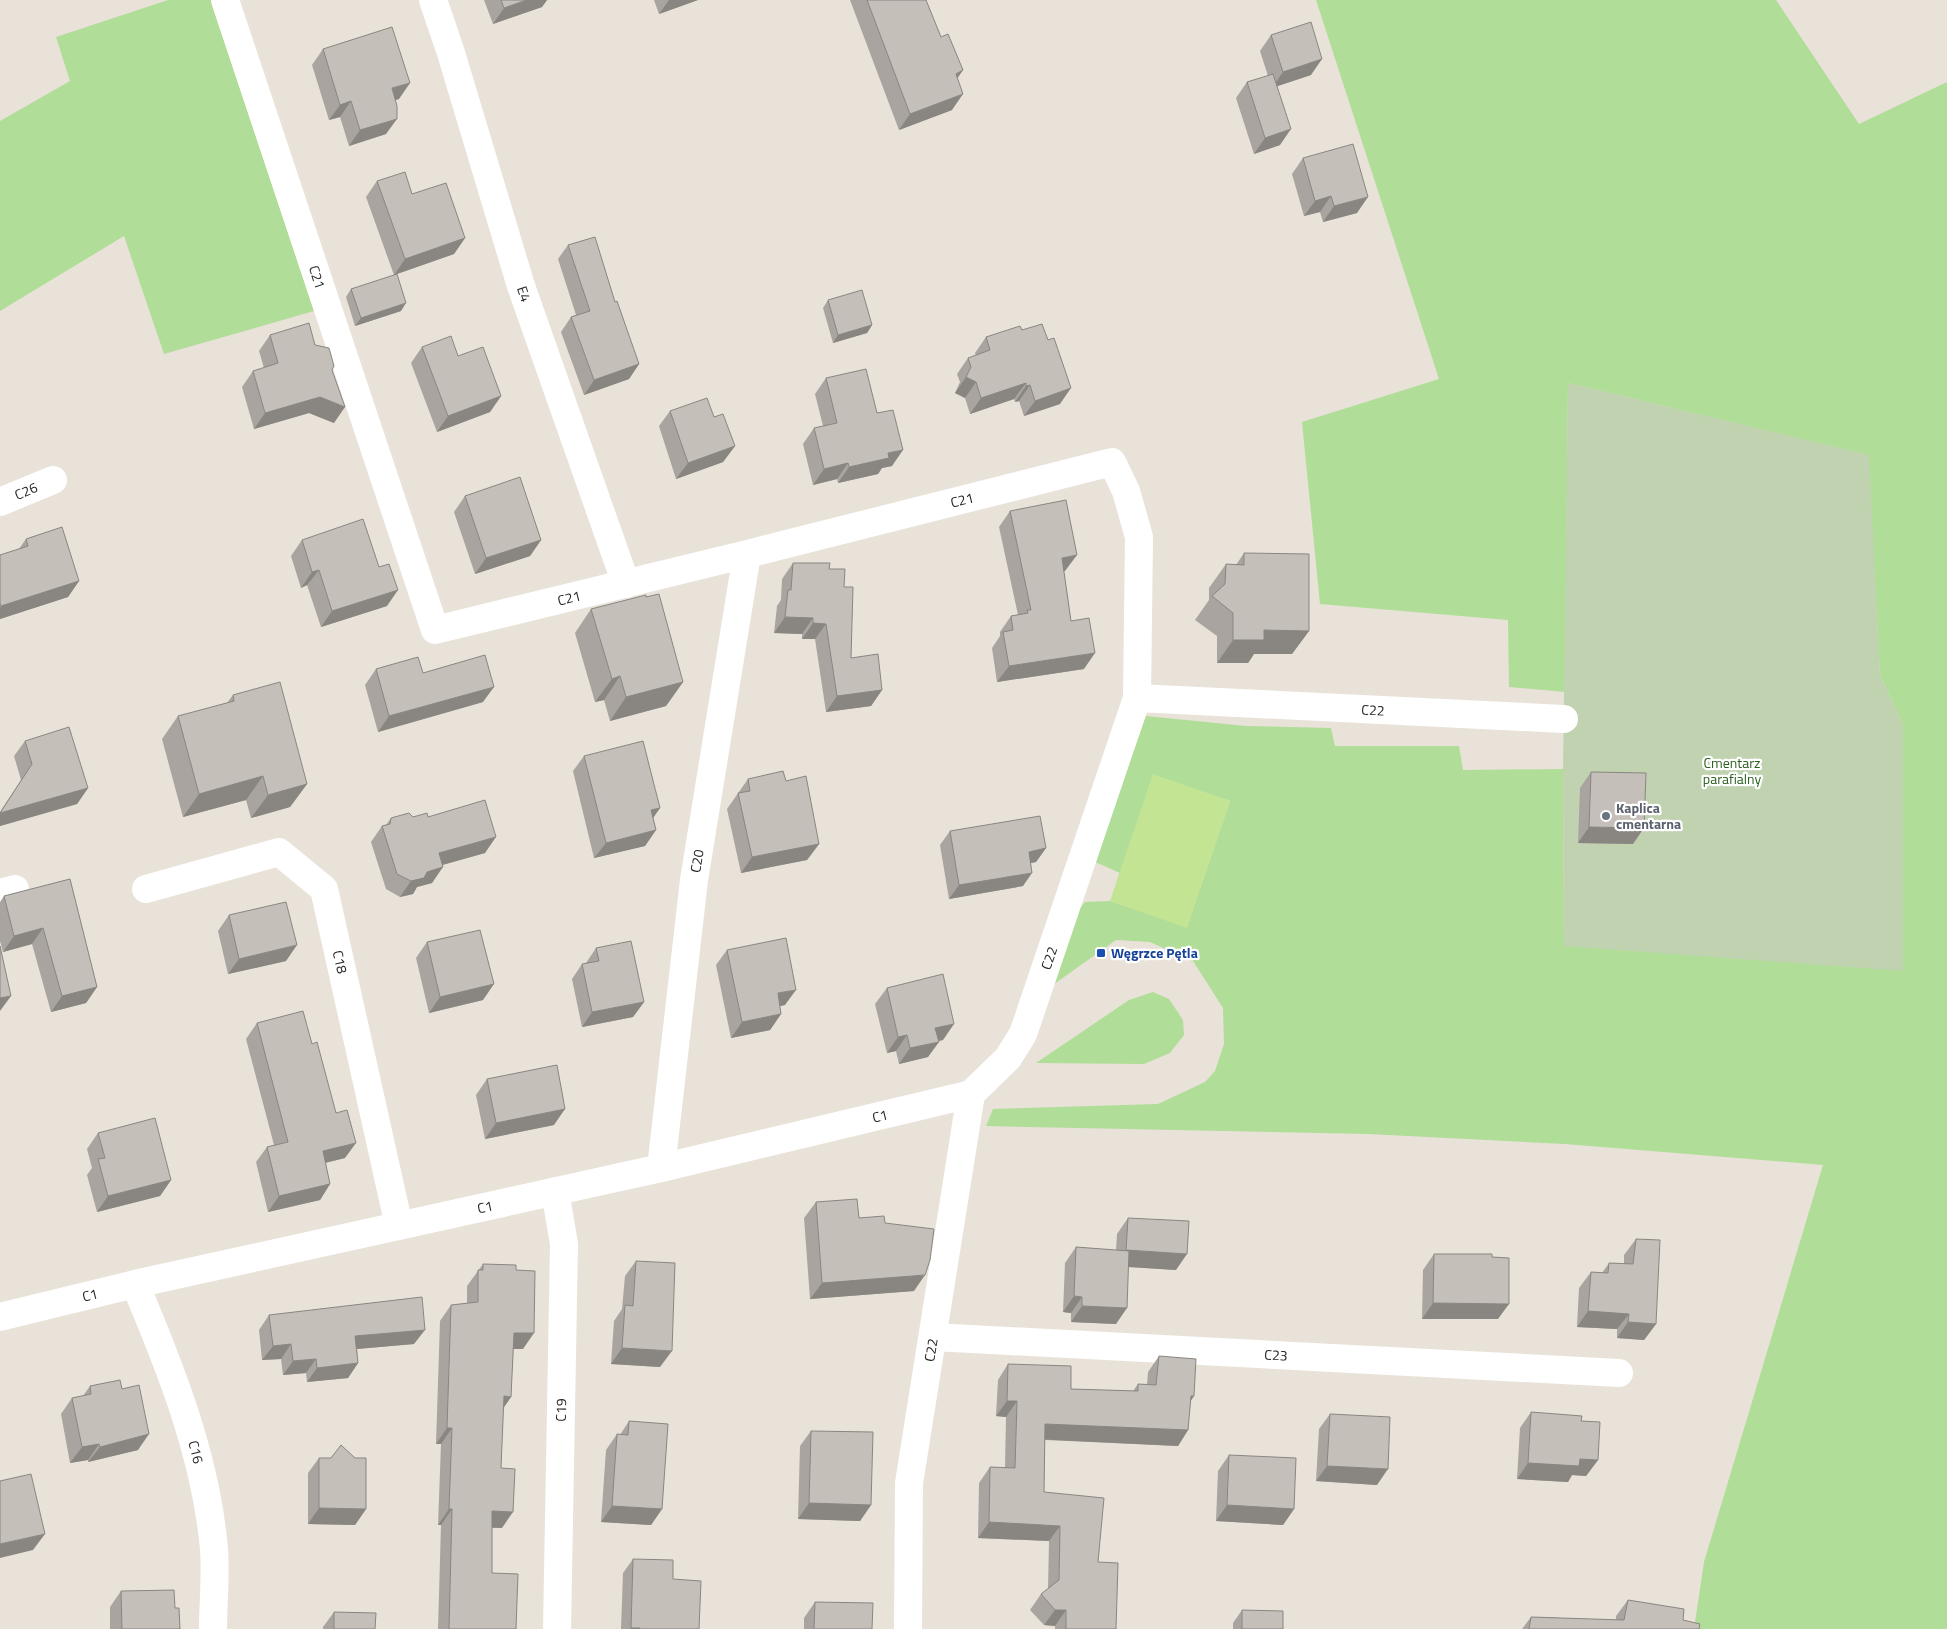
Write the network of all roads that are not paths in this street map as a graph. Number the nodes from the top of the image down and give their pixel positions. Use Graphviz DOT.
graph roads {
  1 [pos="225,0"];
  2 [pos="433,0"];
  3 [pos="53,480"];
  4 [pos="0,502"];
  5 [pos="747,554"];
  6 [pos="626,584"];
  7 [pos="1137,698"];
  8 [pos="1564,719"];
  9 [pos="146,889"];
  10 [pos="971,1094"];
  11 [pos="661,1168"];
  12 [pos="555,1191"];
  13 [pos="399,1226"];
  14 [pos="135,1284"];
  15 [pos="0,1318"];
  16 [pos="933,1337"];
  17 [pos="1619,1373"];
  18 [pos="213,1629"];
  19 [pos="556,1629"];
  20 [pos="908,1629"];
  1 -- 6 [label="street, C21"];
  2 -- 6 [label="street, E4"];
  3 -- 4 [label="street, C26"];
  5 -- 6 [label="street, C21"];
  5 -- 7 [label="street, C21"];
  5 -- 11 [label="street, C20"];
  7 -- 8 [label="street, C22"];
  7 -- 10 [label="street, C22"];
  9 -- 13 [label="street, C18"];
  10 -- 11 [label="street, C1"];
  10 -- 16 [label="street, C22"];
  11 -- 12 [label="street, C1"];
  12 -- 13 [label="street, C1"];
  12 -- 19 [label="street, C19"];
  13 -- 14 [label="street, C1"];
  14 -- 15 [label="street, C1"];
  14 -- 18 [label="street, C16"];
  16 -- 17 [label="street, C23"];
  16 -- 20 [label="street, C22"];
}
